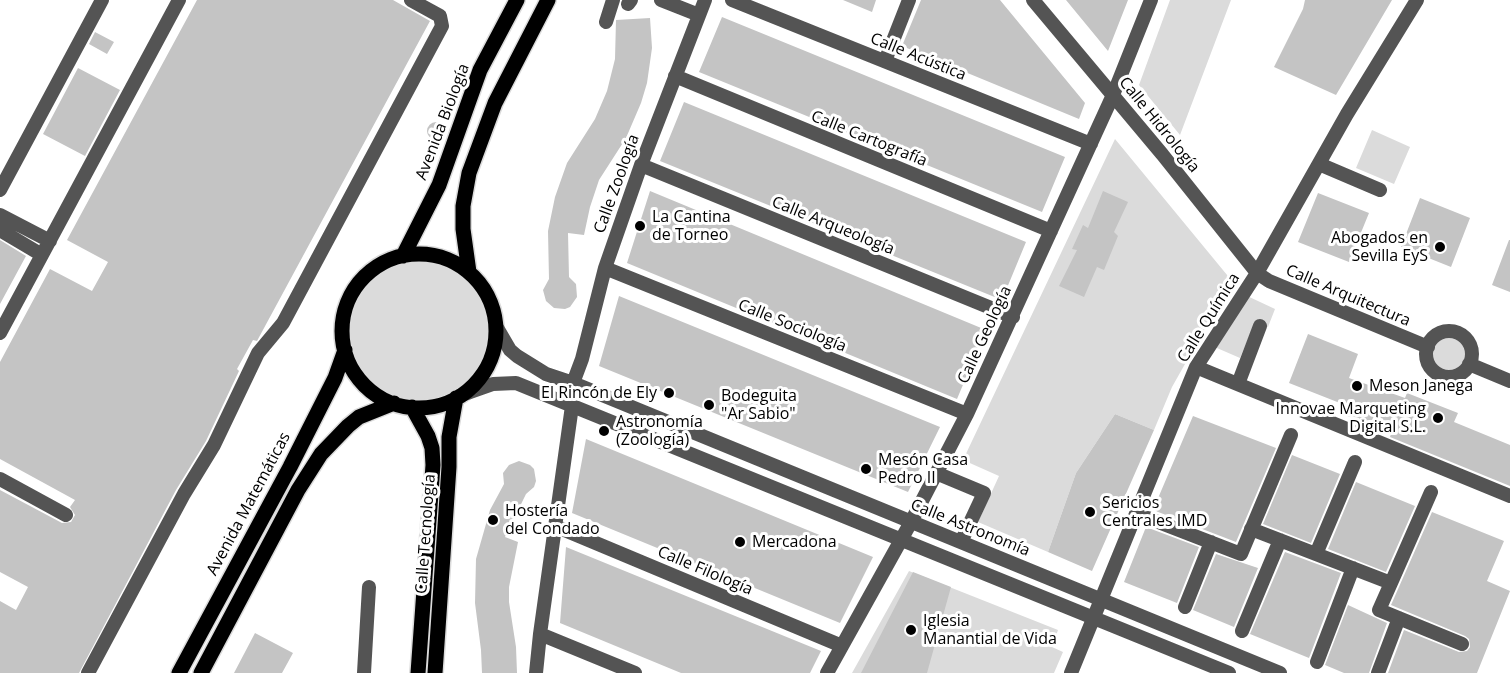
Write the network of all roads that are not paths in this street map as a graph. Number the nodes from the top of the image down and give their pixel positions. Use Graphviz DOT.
graph roads {
  1 [pos="102,0"];
  2 [pos="411,0"];
  3 [pos="517,0"];
  4 [pos="548,0"];
  5 [pos="613,0"];
  6 [pos="661,0"];
  7 [pos="705,0"];
  8 [pos="732,0"];
  9 [pos="909,0"];
  10 [pos="1033,0"];
  11 [pos="1151,0"];
  12 [pos="1417,0"];
  13 [pos="175,2"];
  14 [pos="699,15"];
  15 [pos="606,22"];
  16 [pos="885,61"];
  17 [pos="675,76"];
  18 [pos="1113,95"];
  19 [pos="1091,144"];
  20 [pos="1319,164"];
  21 [pos="641,165"];
  22 [pos="0,190"];
  23 [pos="1380,190"];
  24 [pos="0,215"];
  25 [pos="0,230"];
  26 [pos="1051,231"];
  27 [pos="50,241"];
  28 [pos="42,255"];
  29 [pos="403,256"];
  30 [pos="605,268"];
  31 [pos="469,272"];
  32 [pos="1257,273"];
  33 [pos="1012,317"];
  34 [pos="496,326"];
  35 [pos="1260,326"];
  36 [pos="0,333"];
  37 [pos="1428,347"];
  38 [pos="345,350"];
  39 [pos="1469,364"];
  40 [pos="1196,367"];
  41 [pos="1510,381"];
  42 [pos="573,383"];
  43 [pos="1238,384"];
  44 [pos="458,397"];
  45 [pos="394,403"];
  46 [pos="572,406"];
  47 [pos="412,407"];
  48 [pos="967,414"];
  49 [pos="1291,435"];
  50 [pos="1355,462"];
  51 [pos="934,477"];
  52 [pos="0,479"];
  53 [pos="1431,492"];
  54 [pos="1510,496"];
  55 [pos="66,515"];
  56 [pos="1148,518"];
  57 [pos="911,522"];
  58 [pos="555,526"];
  59 [pos="1251,529"];
  60 [pos="900,539"];
  61 [pos="1280,540"];
  62 [pos="961,542"];
  63 [pos="1211,542"];
  64 [pos="1316,554"];
  65 [pos="1353,568"];
  66 [pos="1391,583"];
  67 [pos="369,586"];
  68 [pos="1100,599"];
  69 [pos="1185,607"];
  70 [pos="1094,617"];
  71 [pos="1399,618"];
  72 [pos="1242,631"];
  73 [pos="540,633"];
  74 [pos="1462,644"];
  75 [pos="842,646"];
  76 [pos="1317,662"];
  77 [pos="88,673"];
  78 [pos="179,673"];
  79 [pos="201,673"];
  80 [pos="364,673"];
  81 [pos="418,673"];
  82 [pos="435,673"];
  83 [pos="536,673"];
  84 [pos="635,673"];
  85 [pos="826,673"];
  86 [pos="1071,673"];
  87 [pos="1229,673"];
  88 [pos="1280,673"];
  89 [pos="1378,673"];
  1 -- 22 [label="street"];
  2 -- 77 [label="street"];
  3 -- 29 [label="main road, Avenida Biología"];
  4 -- 31 [label="main road"];
  5 -- 15 [label="street"];
  6 -- 14 [label="street"];
  7 -- 14 [label="street, Calle Zoología"];
  8 -- 16 [label="street, Calle Acústica"];
  9 -- 16 [label="street"];
  10 -- 18 [label="street, Calle Hidrología"];
  11 -- 18 [label="street, Calle Geología"];
  12 -- 20 [label="street, Calle Química"];
  13 -- 27 [label="street"];
  14 -- 17 [label="street, Calle Zoología"];
  16 -- 19 [label="street, Calle Acústica"];
  17 -- 21 [label="street, Calle Zoología"];
  17 -- 26 [label="street, Calle Cartografía"];
  18 -- 19 [label="street, Calle Geología"];
  18 -- 32 [label="street, Calle Hidrología"];
  19 -- 26 [label="street, Calle Geología"];
  20 -- 23 [label="street"];
  20 -- 32 [label="street, Calle Química"];
  21 -- 30 [label="street, Calle Zoología"];
  21 -- 33 [label="street, Calle Arqueología"];
  24 -- 27 [label="street"];
  25 -- 28 [label="street"];
  26 -- 33 [label="street, Calle Geología"];
  27 -- 28 [label="street"];
  28 -- 36 [label="street"];
  29 -- 31 [label="main road"];
  29 -- 38 [label="main road"];
  30 -- 42 [label="street, Calle Zoología"];
  30 -- 48 [label="street, Calle Sociología"];
  31 -- 34 [label="main road"];
  32 -- 37 [label="street, Calle Arquitectura"];
  32 -- 40 [label="street, Calle Química"];
  33 -- 48 [label="street, Calle Geología"];
  34 -- 42 [label="street, Calle Astronomía"];
  34 -- 44 [label="main road"];
  35 -- 43 [label="street"];
  37 -- 39 [label="street"];
  37 -- 39 [label="street"];
  38 -- 45 [label="main road"];
  38 -- 78 [label="main road, Avenida Matemáticas"];
  39 -- 41 [label="street"];
  40 -- 43 [label="street"];
  40 -- 68 [label="street, Calle Química"];
  42 -- 57 [label="street, Calle Astronomía"];
  43 -- 54 [label="street"];
  44 -- 46 [label="street"];
  44 -- 47 [label="main road"];
  44 -- 82 [label="main road, Calle Tecnología"];
  45 -- 47 [label="main road"];
  45 -- 79 [label="main road"];
  46 -- 58 [label="street"];
  46 -- 60 [label="street"];
  47 -- 81 [label="main road, Calle Tecnología"];
  48 -- 51 [label="street, Calle Geología"];
  49 -- 59 [label="street"];
  50 -- 64 [label="street"];
  51 -- 57 [label="street, Calle Geología"];
  51 -- 62 [label="street"];
  52 -- 55 [label="street"];
  53 -- 66 [label="street"];
  56 -- 63 [label="street"];
  57 -- 60 [label="street, Calle Geología"];
  57 -- 62 [label="street, Calle Astronomía"];
  58 -- 73 [label="street"];
  58 -- 75 [label="street, Calle Filología"];
  59 -- 61 [label="street"];
  59 -- 63 [label="street"];
  60 -- 70 [label="street"];
  60 -- 75 [label="street, Calle Geología"];
  61 -- 64 [label="street"];
  61 -- 72 [label="street"];
  62 -- 68 [label="street, Calle Astronomía"];
  63 -- 69 [label="street"];
  64 -- 65 [label="street"];
  65 -- 66 [label="street"];
  65 -- 76 [label="street"];
  66 -- 71 [label="street"];
  67 -- 80 [label="street"];
  68 -- 70 [label="street, Calle Química"];
  68 -- 88 [label="street, Calle Astronomía"];
  70 -- 86 [label="street, Calle Química"];
  70 -- 87 [label="street"];
  71 -- 74 [label="street"];
  71 -- 89 [label="street"];
  73 -- 83 [label="street"];
  73 -- 84 [label="street"];
  75 -- 85 [label="street, Calle Geología"];
}
